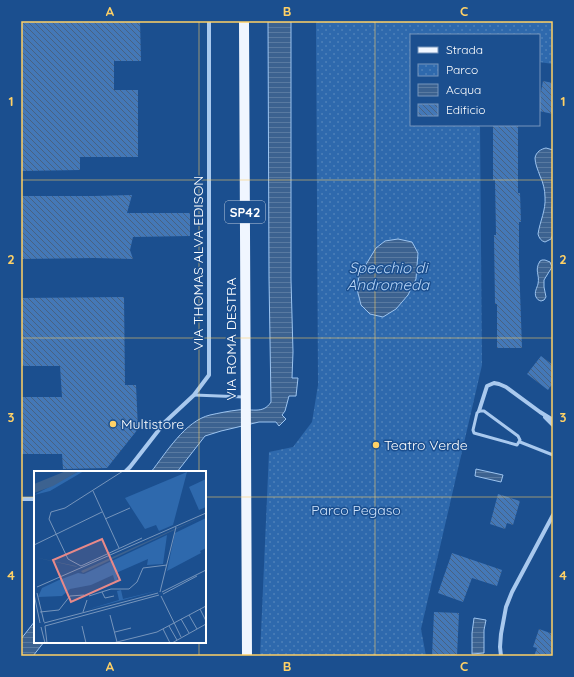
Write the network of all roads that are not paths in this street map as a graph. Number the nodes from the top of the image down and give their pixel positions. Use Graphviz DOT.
graph roads {
  1 [pos="209,21"];
  2 [pos="244,21"];
  3 [pos="194,395"];
  4 [pos="246,400"];
  5 [pos="479,411"];
  6 [pos="540,412"];
  7 [pos="553,420"];
  8 [pos="553,425"];
  9 [pos="520,442"];
  10 [pos="553,455"];
  11 [pos="126,471"];
  12 [pos="21,499"];
  13 [pos="34,499"];
  14 [pos="553,515"];
  15 [pos="247,656"];
  16 [pos="501,656"];
  1 -- 3 [label="street, VIA THOMAS ALVA EDISON"];
  2 -- 4 [label="main road, VIA ROMA DESTRA / SP42"];
  3 -- 4 [label="lane"];
  3 -- 11 [label="street, VIA THOMAS ALVA EDISON"];
  4 -- 15 [label="main road, VIA ROMA DESTRA / SP42"];
  5 -- 6 [label="street"];
  5 -- 9 [label="lane"];
  5 -- 9 [label="lane"];
  6 -- 7 [label="street"];
  6 -- 8 [label="street"];
  9 -- 10 [label="lane"];
  12 -- 13 [label="street"];
  14 -- 16 [label="street"];
}
